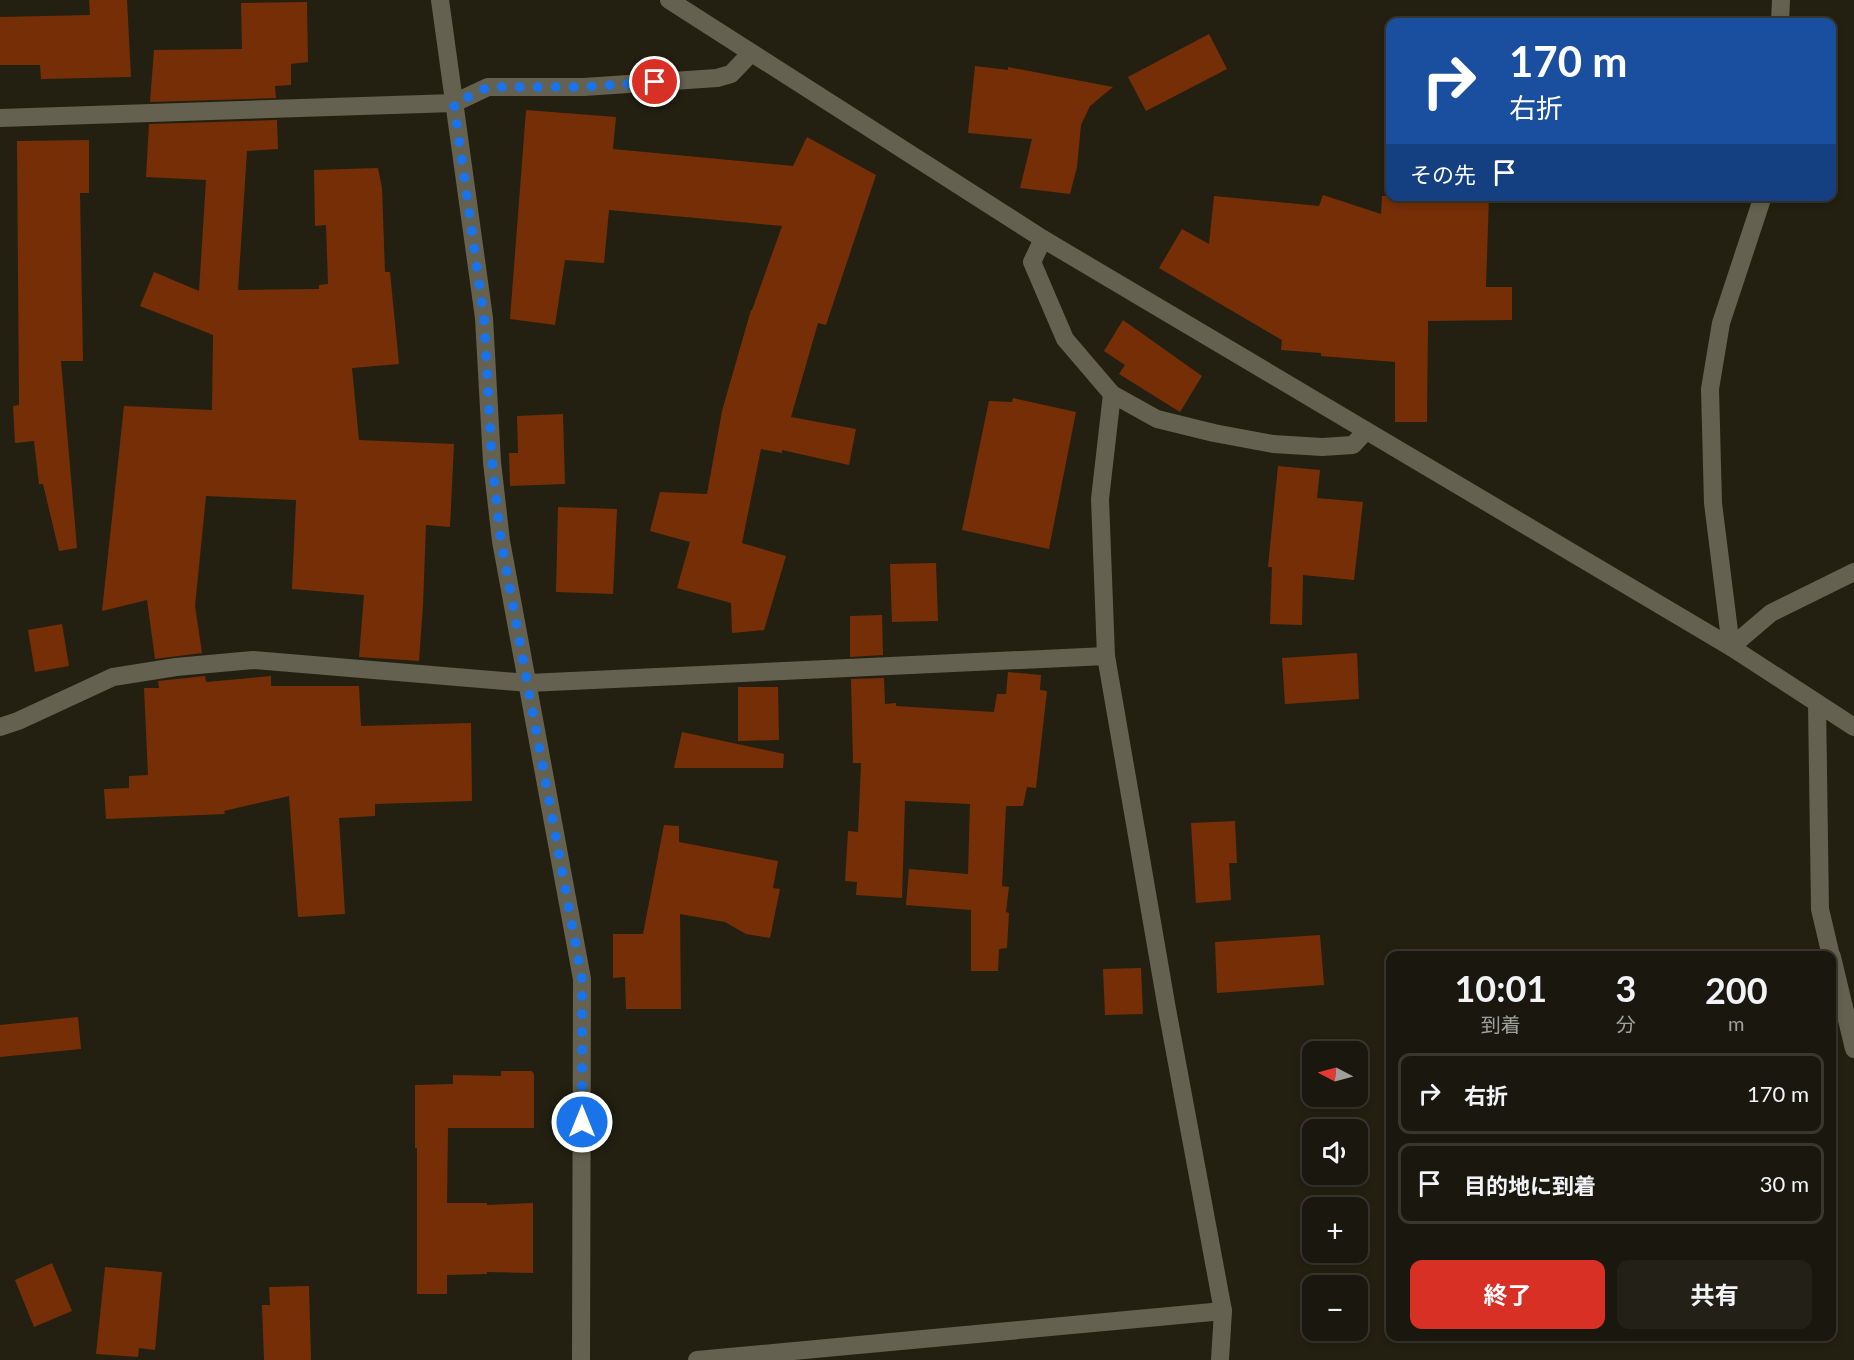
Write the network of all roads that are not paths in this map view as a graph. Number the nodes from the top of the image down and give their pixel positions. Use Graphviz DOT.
graph roads {
  1 [pos="441,0"];
  2 [pos="669,0"];
  3 [pos="1781,0"];
  4 [pos="1780,18"];
  5 [pos="751,53"];
  6 [pos="454,104"];
  7 [pos="0,118"];
  8 [pos="1761,201"];
  9 [pos="1043,239"];
  10 [pos="1112,394"];
  11 [pos="1366,431"];
  12 [pos="1854,572"];
  13 [pos="1731,647"];
  14 [pos="1106,656"];
  15 [pos="528,683"];
  16 [pos="1817,703"];
  17 [pos="0,727"];
  18 [pos="1854,727"];
  19 [pos="1830,951"];
  20 [pos="1836,976"];
  21 [pos="1854,1049"];
  22 [pos="1223,1311"];
  23 [pos="581,1360"];
  24 [pos="697,1360"];
  25 [pos="1220,1360"];
  1 -- 6 [label="street"];
  2 -- 5 [label="street"];
  3 -- 4 [label="street"];
  5 -- 6 [label="street"];
  5 -- 9 [label="street"];
  6 -- 7 [label="street"];
  6 -- 15 [label="street"];
  8 -- 13 [label="street"];
  9 -- 10 [label="street"];
  9 -- 11 [label="street"];
  10 -- 11 [label="street"];
  10 -- 14 [label="street"];
  11 -- 13 [label="street"];
  12 -- 13 [label="street"];
  13 -- 16 [label="street"];
  14 -- 15 [label="street"];
  14 -- 22 [label="street"];
  15 -- 17 [label="street"];
  15 -- 23 [label="street"];
  16 -- 18 [label="street"];
  16 -- 19 [label="street"];
  20 -- 21 [label="street"];
  22 -- 24 [label="street"];
  22 -- 25 [label="street"];
}
